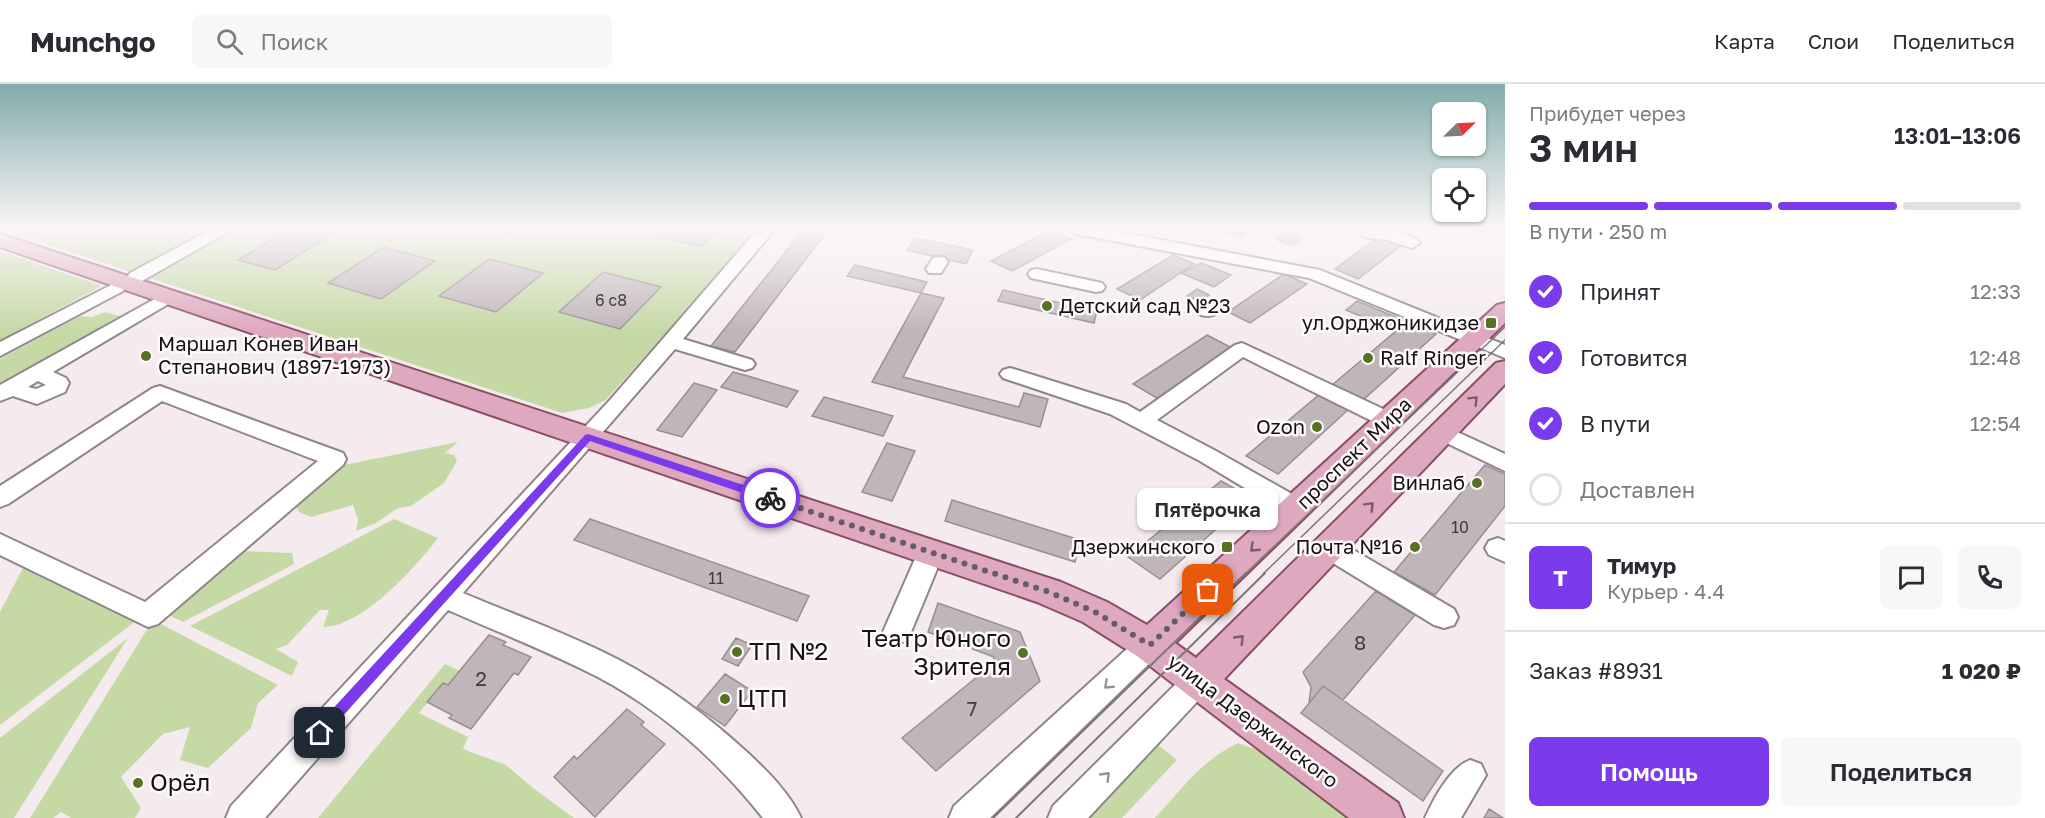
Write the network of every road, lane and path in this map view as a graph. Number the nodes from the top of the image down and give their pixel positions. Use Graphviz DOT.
graph roads {
  1 [pos="70,263"];
  2 [pos="161,263"];
  3 [pos="738,263"];
  4 [pos="1257,263"];
  5 [pos="1037,274"];
  6 [pos="136,277"];
  7 [pos="1096,286"];
  8 [pos="117,287"];
  9 [pos="169,296"];
  10 [pos="1503,314"];
  11 [pos="1474,339"];
  12 [pos="670,342"];
  13 [pos="0,350"];
  14 [pos="1505,352"];
  15 [pos="745,364"];
  16 [pos="1505,369"];
  17 [pos="1010,374"];
  18 [pos="42,375"];
  19 [pos="9,392"];
  20 [pos="1388,420"];
  21 [pos="1142,421"];
  22 [pos="1442,432"];
  23 [pos="588,437"];
  24 [pos="1505,463"];
  25 [pos="0,498"];
  26 [pos="1297,508"];
  27 [pos="0,544"];
  28 [pos="1329,548"];
  29 [pos="931,552"];
  30 [pos="443,596"];
  31 [pos="1444,617"];
  32 [pos="897,632"];
  33 [pos="1150,645"];
  34 [pos="1199,681"];
  35 [pos="1470,775"];
  36 [pos="243,818"];
  37 [pos="784,818"];
  38 [pos="966,818"];
  39 [pos="1065,818"];
  40 [pos="1383,818"];
  41 [pos="1443,818"];
  1 -- 9 [label="main road, улица Дзержинского"];
  2 -- 6 [label="street"];
  3 -- 12 [label="street"];
  4 -- 11 [label="street"];
  5 -- 7 [label="street"];
  8 -- 13 [label="street"];
  9 -- 19 [label="street"];
  9 -- 23 [label="main road, улица Дзержинского"];
  10 -- 11 [label="main road, проспект Мира"];
  11 -- 14 [label="street"];
  11 -- 20 [label="main road, проспект Мира"];
  12 -- 15 [label="street"];
  12 -- 23 [label="street"];
  22 -- 16 [label="main road, one-way"];
  17 -- 21 [label="street"];
  18 -- 19 [label="street"];
  20 -- 21 [label="street"];
  20 -- 26 [label="main road, проспект Мира"];
  21 -- 26 [label="street"];
  22 -- 24 [label="street"];
  28 -- 22 [label="main road, one-way"];
  23 -- 29 [label="main road, улица Дзержинского"];
  23 -- 30 [label="street"];
  25 -- 27 [label="street"];
  26 -- 33 [label="main road, проспект Мира, one-way"];
  28 -- 31 [label="street"];
  34 -- 28 [label="main road, one-way"];
  29 -- 32 [label="street"];
  29 -- 33 [label="main road, улица Дзержинского"];
  30 -- 36 [label="street"];
  30 -- 37 [label="street"];
  33 -- 34 [label="main road, улица Дзержинского"];
  33 -- 38 [label="street, проспект Мира, one-way"];
  39 -- 34 [label="street, one-way"];
  34 -- 40 [label="main road, улица Дзержинского"];
  35 -- 41 [label="street"];
}
